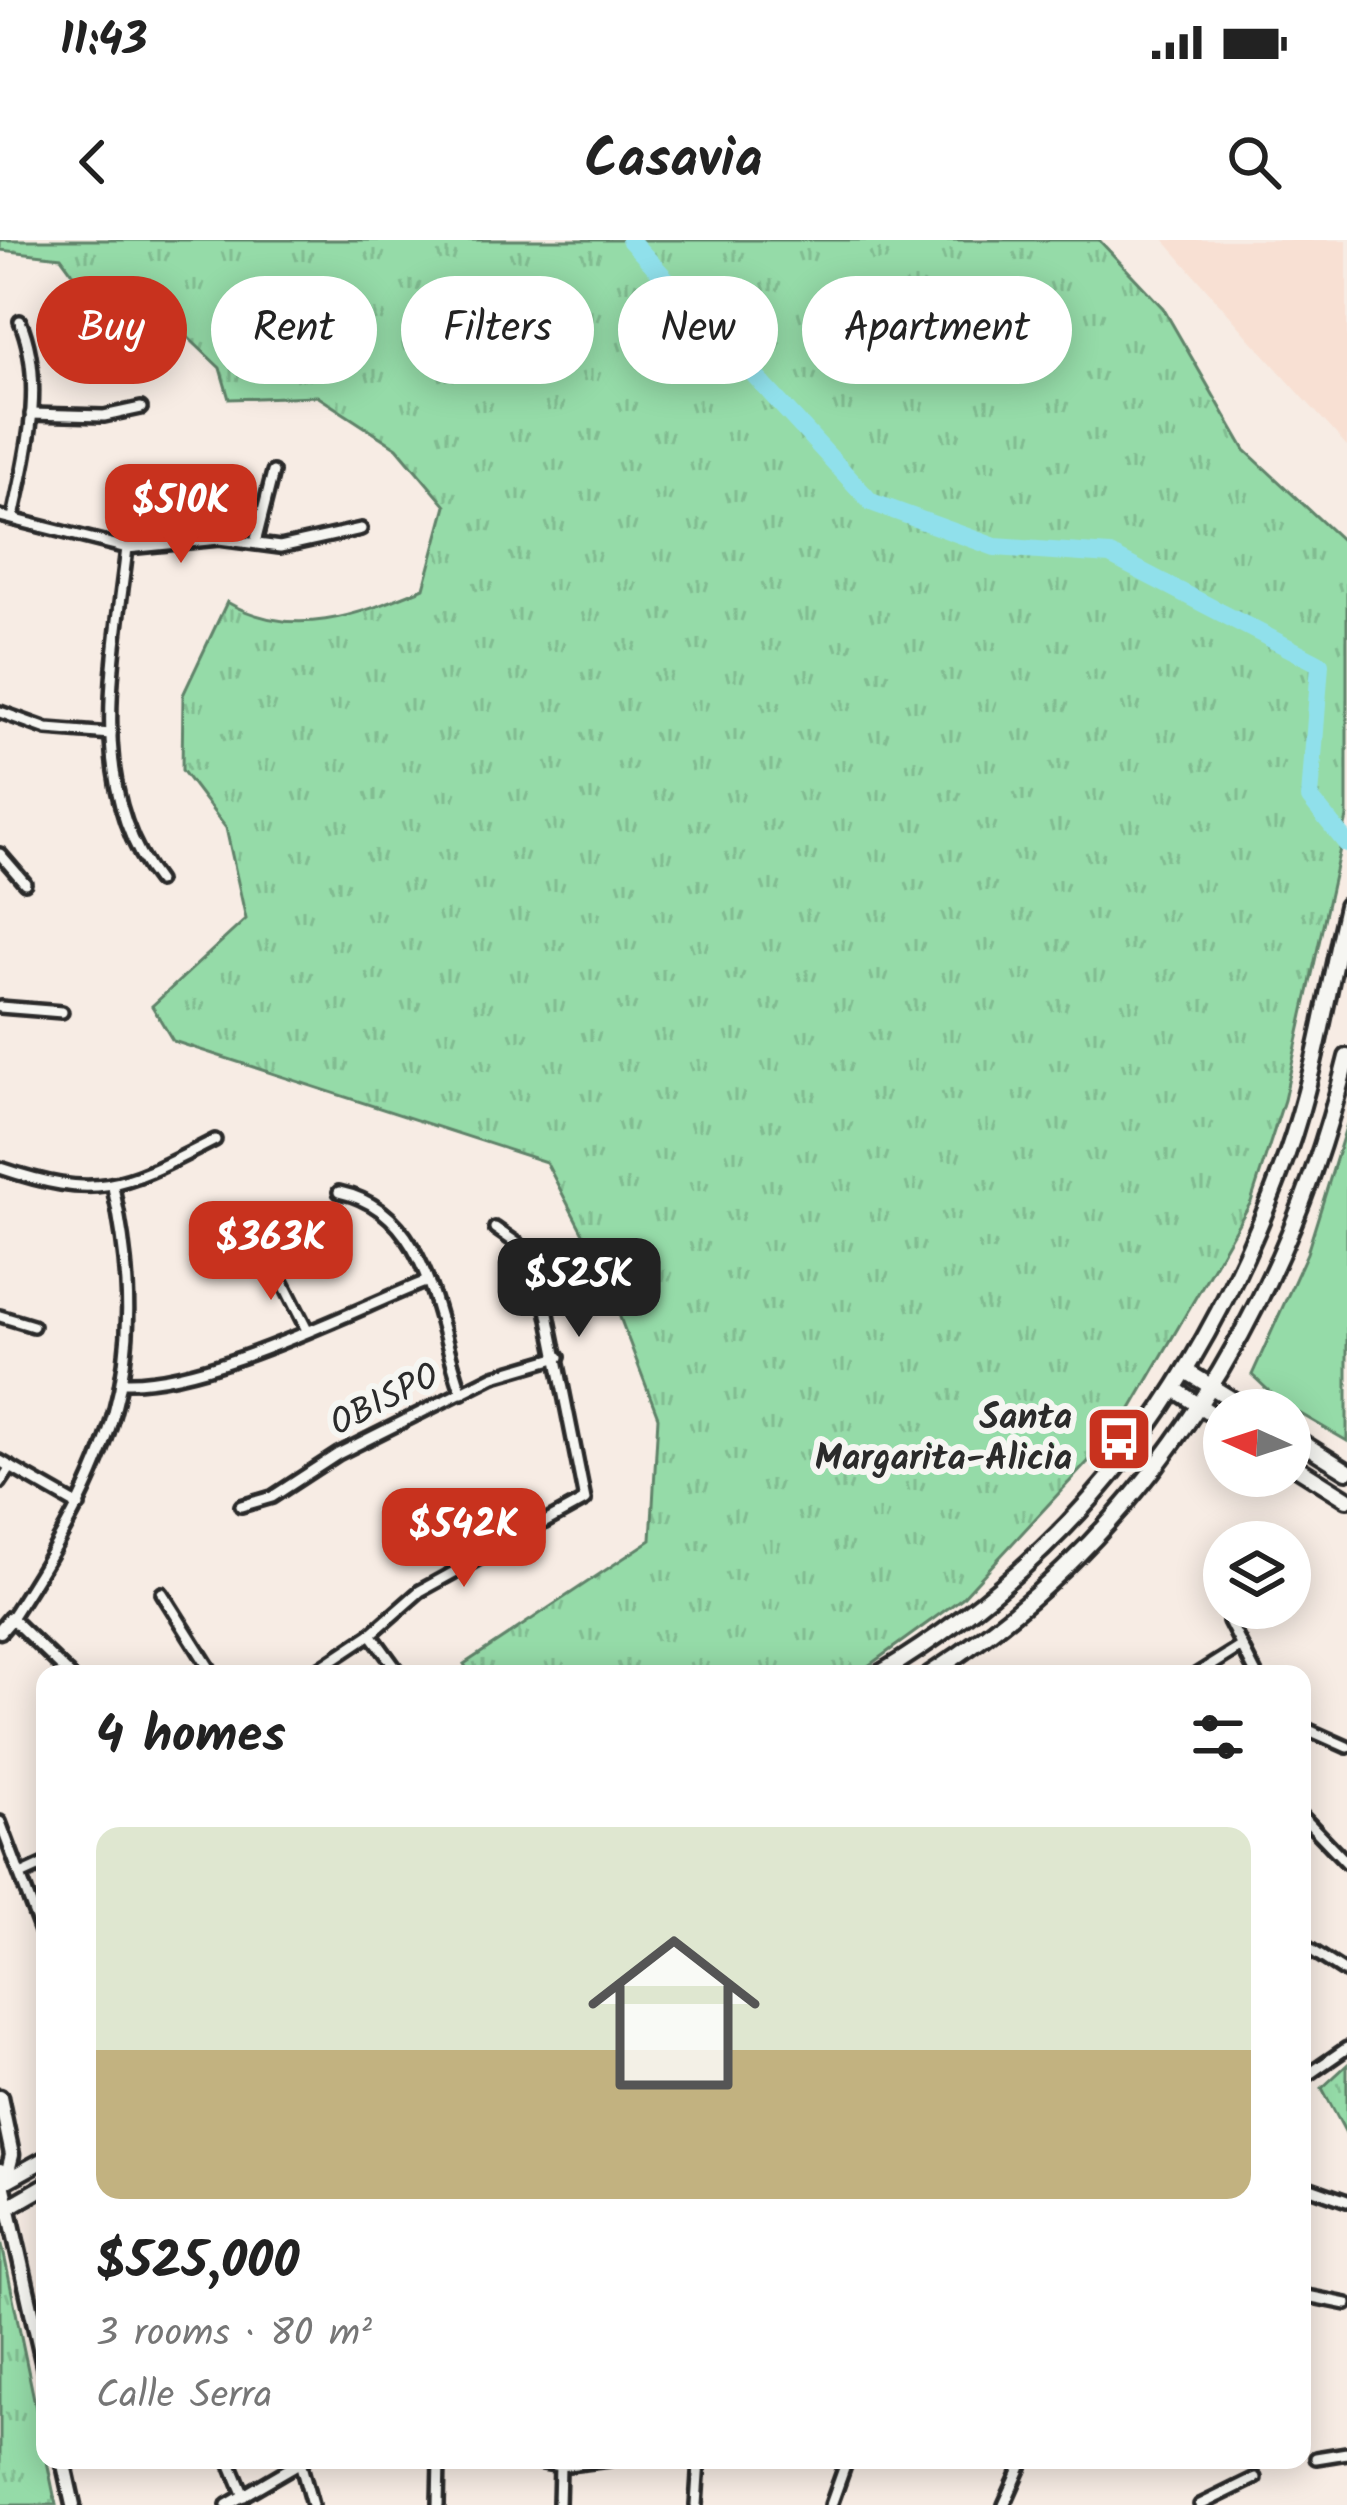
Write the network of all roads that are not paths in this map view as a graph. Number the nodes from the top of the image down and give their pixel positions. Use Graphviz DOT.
graph roads {
  1 [pos="20,321"];
  2 [pos="141,408"];
  3 [pos="31,414"];
  4 [pos="273,472"];
  5 [pos="0,516"];
  6 [pos="13,518"];
  7 [pos="361,529"];
  8 [pos="255,543"];
  9 [pos="127,548"];
  10 [pos="0,712"];
  11 [pos="111,734"];
  12 [pos="0,854"];
  13 [pos="158,881"];
  14 [pos="25,883"];
  15 [pos="1347,906"];
  16 [pos="0,1007"];
  17 [pos="62,1012"];
  18 [pos="1347,1057"];
  19 [pos="215,1140"];
  20 [pos="0,1168"];
  21 [pos="113,1186"];
  22 [pos="339,1192"];
  23 [pos="495,1228"];
  24 [pos="271,1258"];
  25 [pos="428,1281"];
  26 [pos="0,1316"];
  27 [pos="33,1326"];
  28 [pos="306,1328"];
  29 [pos="560,1357"];
  30 [pos="1186,1371"];
  31 [pos="124,1382"];
  32 [pos="1212,1387"];
  33 [pos="1215,1389"];
  34 [pos="1176,1390"];
  35 [pos="462,1393"];
  36 [pos="1200,1407"];
  37 [pos="1203,1409"];
  38 [pos="1311,1448"];
  39 [pos="0,1460"];
  40 [pos="11,1467"];
  41 [pos="1347,1471"];
  42 [pos="1311,1476"];
  43 [pos="0,1483"];
  44 [pos="1347,1499"];
  45 [pos="79,1506"];
  46 [pos="241,1506"];
  47 [pos="162,1593"];
  48 [pos="11,1618"];
  49 [pos="1232,1629"];
  50 [pos="0,1631"];
  51 [pos="371,1634"];
  52 [pos="1240,1647"];
  53 [pos="60,1665"];
  54 [pos="207,1665"];
  55 [pos="324,1665"];
  56 [pos="393,1665"];
  57 [pos="892,1665"];
  58 [pos="942,1665"];
  59 [pos="1211,1665"];
  60 [pos="1251,1665"];
  61 [pos="1311,1731"];
  62 [pos="1347,1747"];
  63 [pos="0,1822"];
  64 [pos="1311,1825"];
  65 [pos="1347,1863"];
  66 [pos="36,1868"];
  67 [pos="23,1874"];
  68 [pos="36,1914"];
  69 [pos="1311,1950"];
  70 [pos="1347,1973"];
  71 [pos="1347,2048"];
  72 [pos="1311,2073"];
  73 [pos="0,2097"];
  74 [pos="36,2162"];
  75 [pos="2,2178"];
  76 [pos="1311,2188"];
  77 [pos="36,2191"];
  78 [pos="1347,2201"];
  79 [pos="6,2208"];
  80 [pos="1311,2297"];
  81 [pos="1347,2304"];
  82 [pos="36,2333"];
  83 [pos="1347,2453"];
  84 [pos="1316,2458"];
  85 [pos="65,2469"];
  86 [pos="234,2469"];
  87 [pos="289,2469"];
  88 [pos="304,2469"];
  89 [pos="439,2469"];
  90 [pos="560,2469"];
  91 [pos="698,2469"];
  92 [pos="844,2469"];
  93 [pos="1020,2469"];
  94 [pos="1255,2478"];
  95 [pos="244,2496"];
  96 [pos="73,2505"];
  97 [pos="227,2505"];
  98 [pos="312,2505"];
  99 [pos="438,2505"];
  100 [pos="559,2505"];
  101 [pos="696,2505"];
  102 [pos="831,2505"];
  103 [pos="1004,2505"];
  104 [pos="1199,2505"];
  1 -- 3 [label="street"];
  2 -- 3 [label="street"];
  3 -- 6 [label="street"];
  4 -- 8 [label="street"];
  5 -- 6 [label="street"];
  6 -- 9 [label="street"];
  7 -- 8 [label="street"];
  8 -- 9 [label="street"];
  9 -- 11 [label="street"];
  10 -- 11 [label="street"];
  11 -- 13 [label="street"];
  12 -- 14 [label="street"];
  15 -- 30 [label="main road"];
  16 -- 17 [label="street"];
  18 -- 32 [label="main road"];
  19 -- 21 [label="street"];
  20 -- 21 [label="street"];
  21 -- 31 [label="street"];
  22 -- 25 [label="street"];
  23 -- 29 [label="street"];
  24 -- 28 [label="street"];
  25 -- 28 [label="street"];
  25 -- 35 [label="street"];
  26 -- 27 [label="street"];
  28 -- 31 [label="street"];
  29 -- 35 [label="street, OBISPO"];
  29 -- 51 [label="street"];
  30 -- 32 [label="main road"];
  30 -- 34 [label="main road"];
  31 -- 45 [label="street"];
  32 -- 33 [label="main road"];
  32 -- 36 [label="main road"];
  34 -- 36 [label="main road"];
  34 -- 57 [label="main road"];
  35 -- 46 [label="street, OBISPO"];
  36 -- 37 [label="main road"];
  36 -- 58 [label="main road"];
  38 -- 41 [label="main road"];
  39 -- 40 [label="street"];
  40 -- 43 [label="street"];
  40 -- 45 [label="street"];
  42 -- 44 [label="main road"];
  45 -- 48 [label="street"];
  47 -- 54 [label="street"];
  48 -- 50 [label="main road"];
  48 -- 53 [label="street"];
  49 -- 52 [label="street"];
  51 -- 55 [label="street"];
  51 -- 56 [label="street"];
  52 -- 59 [label="street"];
  52 -- 60 [label="street"];
  61 -- 62 [label="street"];
  63 -- 67 [label="street"];
  64 -- 65 [label="street"];
  66 -- 67 [label="street"];
  67 -- 68 [label="street"];
  69 -- 70 [label="street"];
  71 -- 72 [label="street"];
  73 -- 75 [label="main road"];
  74 -- 75 [label="main road"];
  75 -- 79 [label="main road"];
  76 -- 78 [label="street"];
  77 -- 79 [label="main road"];
  79 -- 82 [label="main road"];
  80 -- 81 [label="street"];
  83 -- 84 [label="street"];
  85 -- 96 [label="main road"];
  86 -- 95 [label="street"];
  87 -- 95 [label="street"];
  88 -- 98 [label="street"];
  89 -- 99 [label="street"];
  90 -- 100 [label="street"];
  91 -- 101 [label="street"];
  92 -- 102 [label="street"];
  93 -- 103 [label="street"];
  94 -- 104 [label="street"];
  95 -- 97 [label="street"];
}
